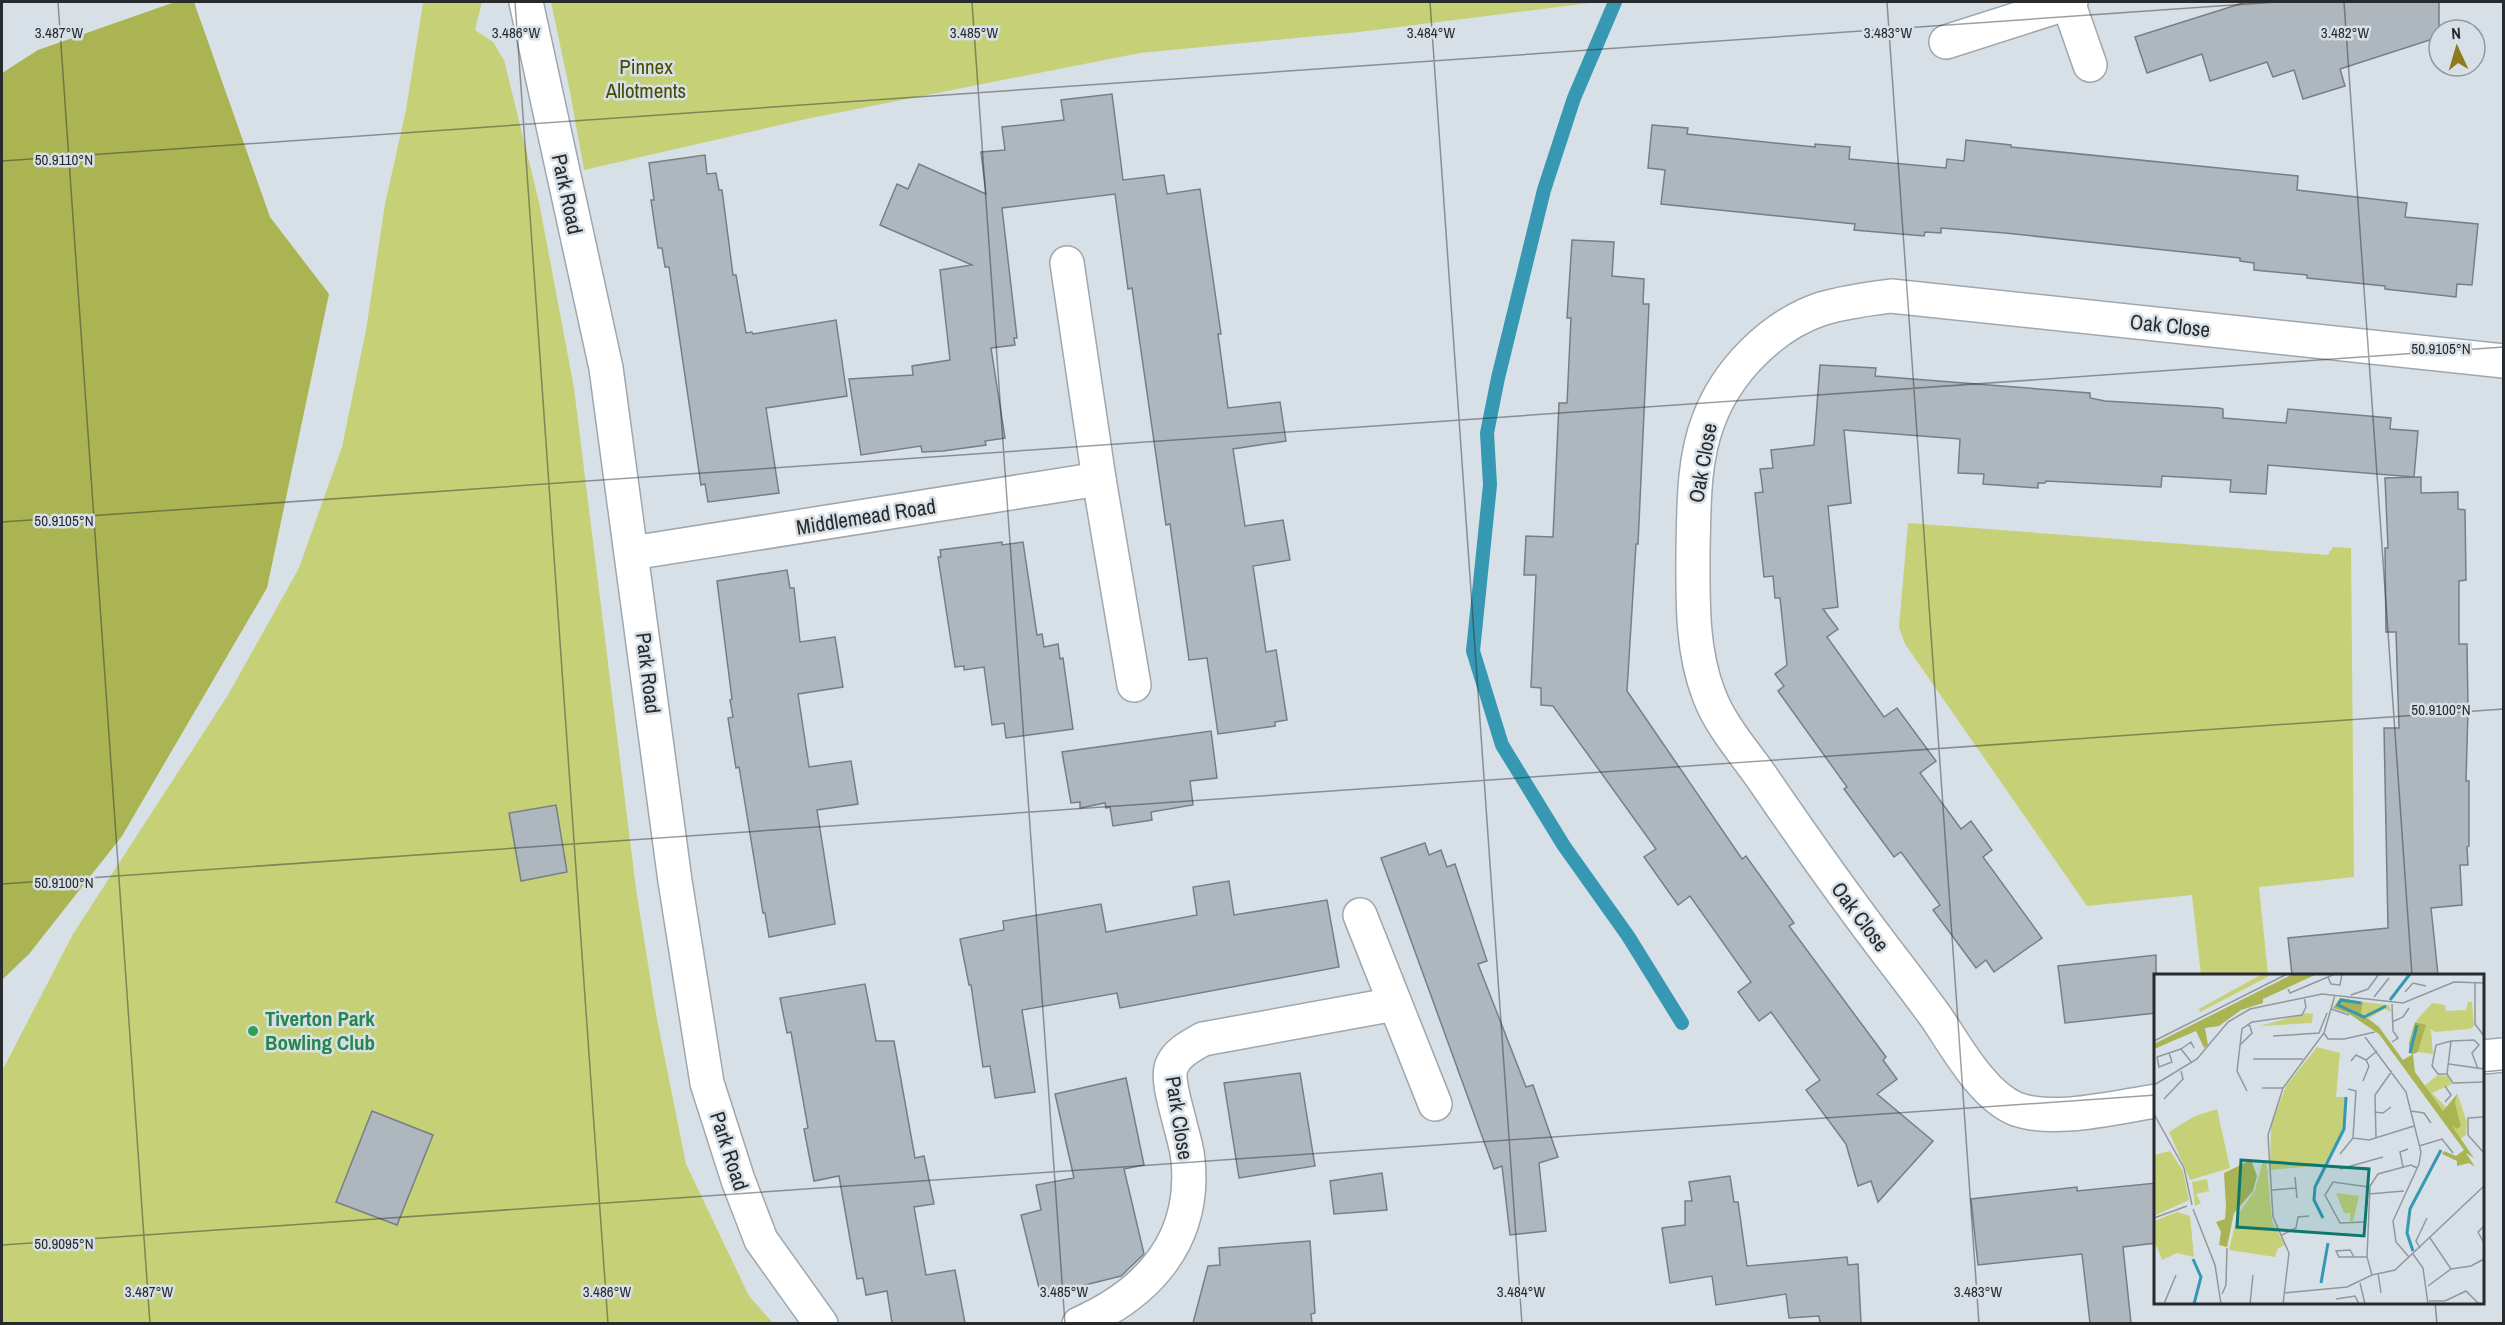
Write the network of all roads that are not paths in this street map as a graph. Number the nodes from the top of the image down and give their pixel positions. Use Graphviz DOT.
graph roads {
  1 [pos="525,2"];
  2 [pos="2070,2"];
  3 [pos="1946,42"];
  4 [pos="2090,65"];
  5 [pos="1067,263"];
  6 [pos="2504,361"];
  7 [pos="1099,479"];
  8 [pos="632,553"];
  9 [pos="1134,684"];
  10 [pos="1360,915"];
  11 [pos="1395,1004"];
  12 [pos="2504,1055"];
  13 [pos="2484,1057"];
  14 [pos="2154,1101"];
  15 [pos="1435,1104"];
  16 [pos="821,1323"];
  17 [pos="1079,1323"];
  1 -- 8 [label="street, Park Road"];
  2 -- 3 [label="street"];
  2 -- 4 [label="street"];
  5 -- 7 [label="street"];
  6 -- 14 [label="street, Oak Close"];
  7 -- 8 [label="street, Middlemead Road"];
  7 -- 9 [label="street"];
  8 -- 16 [label="street, Park Road"];
  10 -- 11 [label="street"];
  11 -- 15 [label="street"];
  11 -- 17 [label="street, Park Close"];
  12 -- 13 [label="street"];
}
